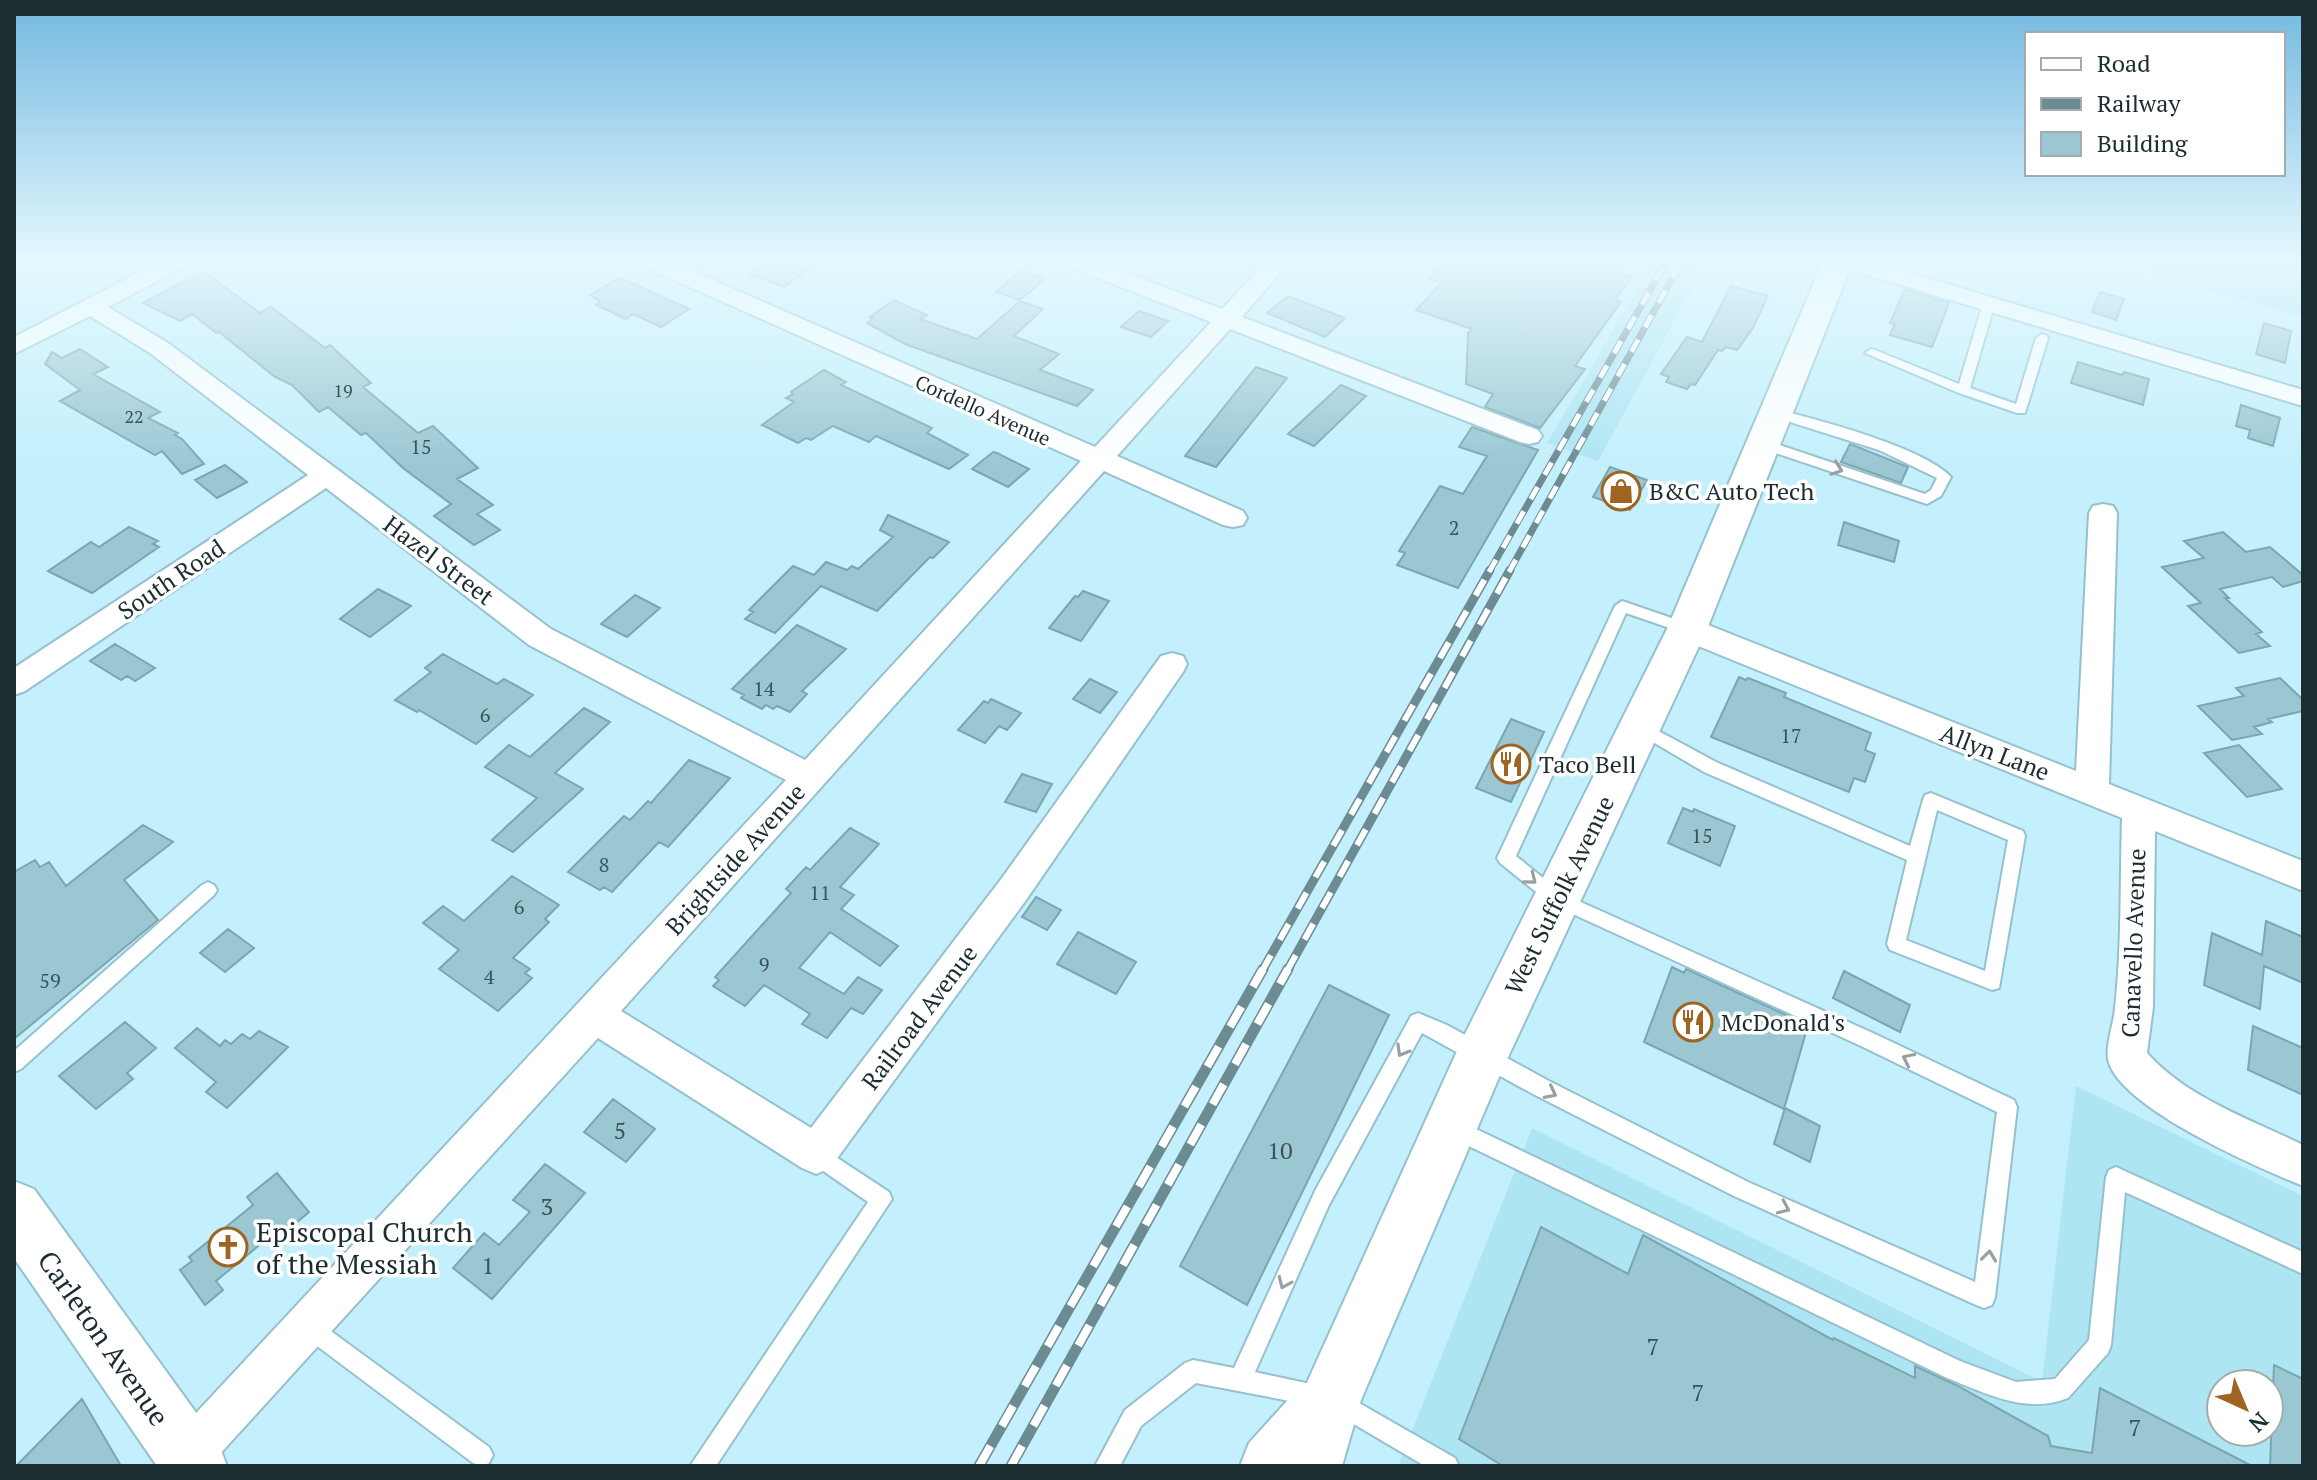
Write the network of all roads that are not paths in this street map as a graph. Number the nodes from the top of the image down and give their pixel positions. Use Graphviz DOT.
graph roads {
  1 [pos="50,328"];
  2 [pos="126,328"];
  3 [pos="801,328"];
  4 [pos="1219,328"];
  5 [pos="1250,328"];
  6 [pos="1810,328"];
  7 [pos="1982,328"];
  8 [pos="2072,328"];
  9 [pos="2042,338"];
  10 [pos="14,347"];
  11 [pos="1871,353"];
  12 [pos="1963,390"];
  13 [pos="2303,398"];
  14 [pos="1769,428"];
  15 [pos="1529,436"];
  16 [pos="1098,461"];
  17 [pos="327,475"];
  18 [pos="2103,513"];
  19 [pos="1233,518"];
  20 [pos="1687,629"];
  21 [pos="1172,664"];
  22 [pos="14,683"];
  23 [pos="1640,727"];
  24 [pos="809,777"];
  25 [pos="2092,790"];
  26 [pos="2139,811"];
  27 [pos="1916,856"];
  28 [pos="2303,876"];
  29 [pos="208,890"];
  30 [pos="1557,899"];
  31 [pos="594,1015"];
  32 [pos="1482,1056"];
  33 [pos="14,1063"];
  34 [pos="1451,1127"];
  35 [pos="816,1154"];
  36 [pos="2303,1166"];
  37 [pos="14,1209"];
  38 [pos="2303,1263"];
  39 [pos="307,1325"];
  40 [pos="1240,1380"];
  41 [pos="1331,1398"];
  42 [pos="481,1455"];
  43 [pos="191,1461"];
  44 [pos="702,1466"];
  45 [pos="1107,1466"];
  46 [pos="1272,1466"];
  47 [pos="1310,1466"];
  48 [pos="1447,1466"];
  1 -- 10 [label="street"];
  2 -- 17 [label="street, Hazel Street"];
  3 -- 16 [label="street, Cordello Avenue"];
  4 -- 16 [label="street, Brightside Avenue"];
  5 -- 15 [label="street"];
  6 -- 14 [label="main road, West Suffolk Avenue"];
  7 -- 12 [label="lane"];
  8 -- 13 [label="street"];
  9 -- 12 [label="lane"];
  11 -- 12 [label="lane"];
  14 -- 14 [label="lane, one-way"];
  14 -- 20 [label="main road, West Suffolk Avenue"];
  16 -- 19 [label="street, Cordello Avenue"];
  16 -- 24 [label="street, Brightside Avenue"];
  17 -- 22 [label="street, South Road"];
  17 -- 24 [label="street, Hazel Street"];
  18 -- 25 [label="street"];
  20 -- 23 [label="main road, West Suffolk Avenue"];
  20 -- 25 [label="street, Allyn Lane"];
  20 -- 30 [label="lane, one-way"];
  21 -- 35 [label="street, Railroad Avenue"];
  23 -- 27 [label="lane"];
  23 -- 30 [label="main road, West Suffolk Avenue"];
  24 -- 31 [label="street, Brightside Avenue"];
  25 -- 26 [label="street, Allyn Lane"];
  26 -- 28 [label="street, Allyn Lane"];
  26 -- 36 [label="street, Canavello Avenue"];
  27 -- 27 [label="lane"];
  29 -- 33 [label="lane"];
  30 -- 32 [label="main road, West Suffolk Avenue"];
  32 -- 30 [label="lane, one-way"];
  31 -- 35 [label="street"];
  31 -- 39 [label="street, Brightside Avenue"];
  32 -- 34 [label="main road, West Suffolk Avenue"];
  32 -- 40 [label="lane, one-way"];
  34 -- 38 [label="lane"];
  34 -- 41 [label="main road, West Suffolk Avenue"];
  35 -- 44 [label="lane"];
  37 -- 43 [label="main road, Carleton Avenue"];
  39 -- 42 [label="lane"];
  39 -- 43 [label="street, Brightside Avenue"];
  40 -- 41 [label="lane"];
  40 -- 45 [label="lane"];
  41 -- 46 [label="main road, West Suffolk Avenue"];
  41 -- 47 [label="main road, West Suffolk Avenue"];
  41 -- 48 [label="lane"];
}
